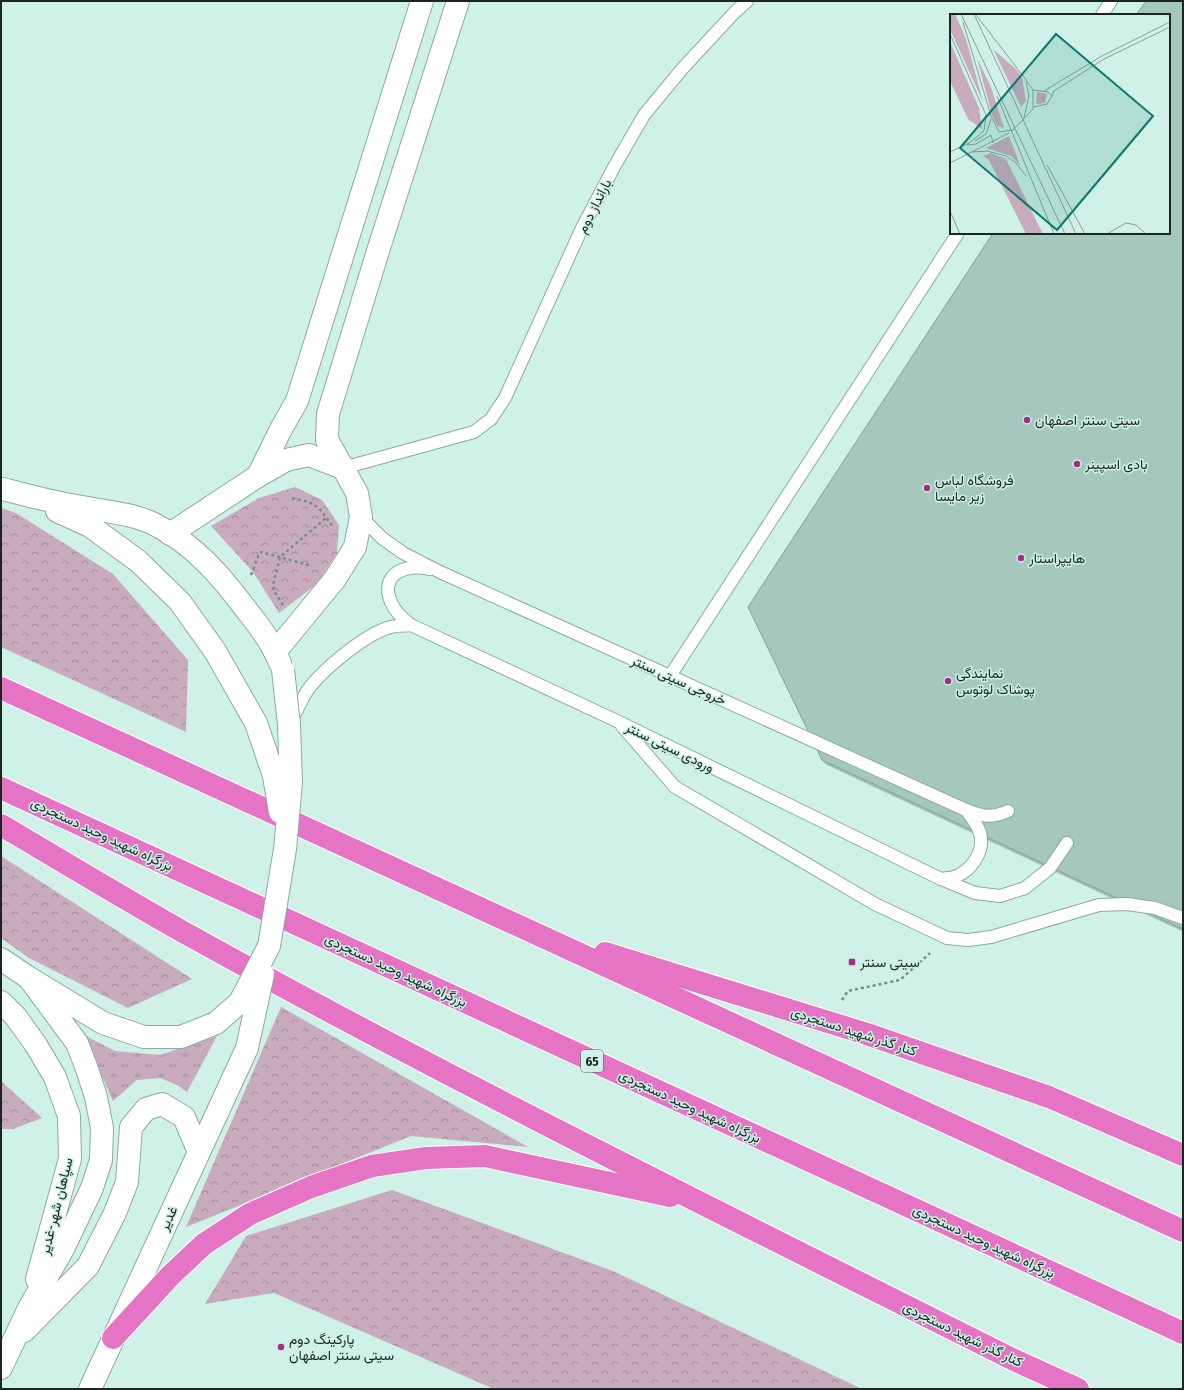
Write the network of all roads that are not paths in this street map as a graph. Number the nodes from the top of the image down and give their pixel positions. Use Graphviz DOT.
graph roads {
  1 [pos="422,1"];
  2 [pos="458,1"];
  3 [pos="747,1"];
  4 [pos="1111,1"];
  5 [pos="1103,14"];
  6 [pos="957,234"];
  7 [pos="343,468"];
  8 [pos="258,476"];
  9 [pos="2,489"];
  10 [pos="361,517"];
  11 [pos="170,534"];
  12 [pos="440,572"];
  13 [pos="411,626"];
  14 [pos="279,661"];
  15 [pos="670,676"];
  16 [pos="1,688"];
  17 [pos="619,722"];
  18 [pos="289,724"];
  19 [pos="1,788"];
  20 [pos="966,810"];
  21 [pos="1008,811"];
  22 [pos="1,825"];
  23 [pos="1067,843"];
  24 [pos="285,849"];
  25 [pos="941,879"];
  26 [pos="1183,918"];
  27 [pos="519,926"];
  28 [pos="269,946"];
  29 [pos="1,959"];
  30 [pos="29,978"];
  31 [pos="1,1002"];
  32 [pos="199,1152"];
  33 [pos="1183,1155"];
  34 [pos="699,1202"];
  35 [pos="1183,1231"];
  36 [pos="29,1308"];
  37 [pos="1183,1333"];
  38 [pos="113,1338"];
  39 [pos="13,1342"];
  40 [pos="1012,1359"];
  41 [pos="1,1368"];
  42 [pos="90,1389"];
  43 [pos="1064,1389"];
  44 [pos="1078,1389"];
  1 -- 8 [label="main road"];
  2 -- 7 [label="main road"];
  3 -- 7 [label="lane, بارانداز دوم"];
  4 -- 5 [label="lane"];
  6 -- 15 [label="lane"];
  7 -- 8 [label="main road"];
  7 -- 10 [label="main road"];
  8 -- 11 [label="main road"];
  9 -- 11 [label="main road"];
  9 -- 24 [label="main road, bridge"];
  10 -- 12 [label="lane, خروجی سیتی سنتر"];
  10 -- 14 [label="main road"];
  11 -- 14 [label="main road"];
  12 -- 13 [label="lane"];
  12 -- 15 [label="lane, خروجی سیتی سنتر"];
  13 -- 17 [label="lane, ورودی سیتی سنتر"];
  13 -- 18 [label="lane, ورودی سیتی سنتر"];
  14 -- 18 [label="main road, bridge"];
  15 -- 20 [label="lane, خروجی سیتی سنتر"];
  16 -- 27 [label="highway"];
  17 -- 25 [label="lane, ورودی سیتی سنتر"];
  17 -- 26 [label="lane"];
  18 -- 24 [label="main road, bridge"];
  19 -- 37 [label="highway, بزرگراه شهید وحید دستجردی / 65"];
  20 -- 21 [label="lane, خروجی سیتی سنتر"];
  20 -- 25 [label="lane"];
  22 -- 34 [label="highway"];
  23 -- 25 [label="lane, ورودی سیتی سنتر"];
  24 -- 28 [label="main road, غدیر, bridge"];
  27 -- 33 [label="highway, کنار گذر شهید دستجردی"];
  27 -- 35 [label="highway"];
  28 -- 30 [label="main road, bridge"];
  28 -- 32 [label="main road, غدیر, bridge"];
  29 -- 30 [label="main road"];
  30 -- 36 [label="main road"];
  31 -- 36 [label="main road, سپاهان شهر-غدیر"];
  32 -- 38 [label="main road, غدیر"];
  32 -- 39 [label="main road"];
  34 -- 38 [label="highway"];
  34 -- 40 [label="highway, کنار گذر شهید دستجردی"];
  36 -- 39 [label="main road"];
  38 -- 42 [label="main road, غدیر"];
  39 -- 41 [label="main road"];
  40 -- 43 [label="highway"];
  40 -- 44 [label="highway, کنار گذر شهید دستجردی"];
}
